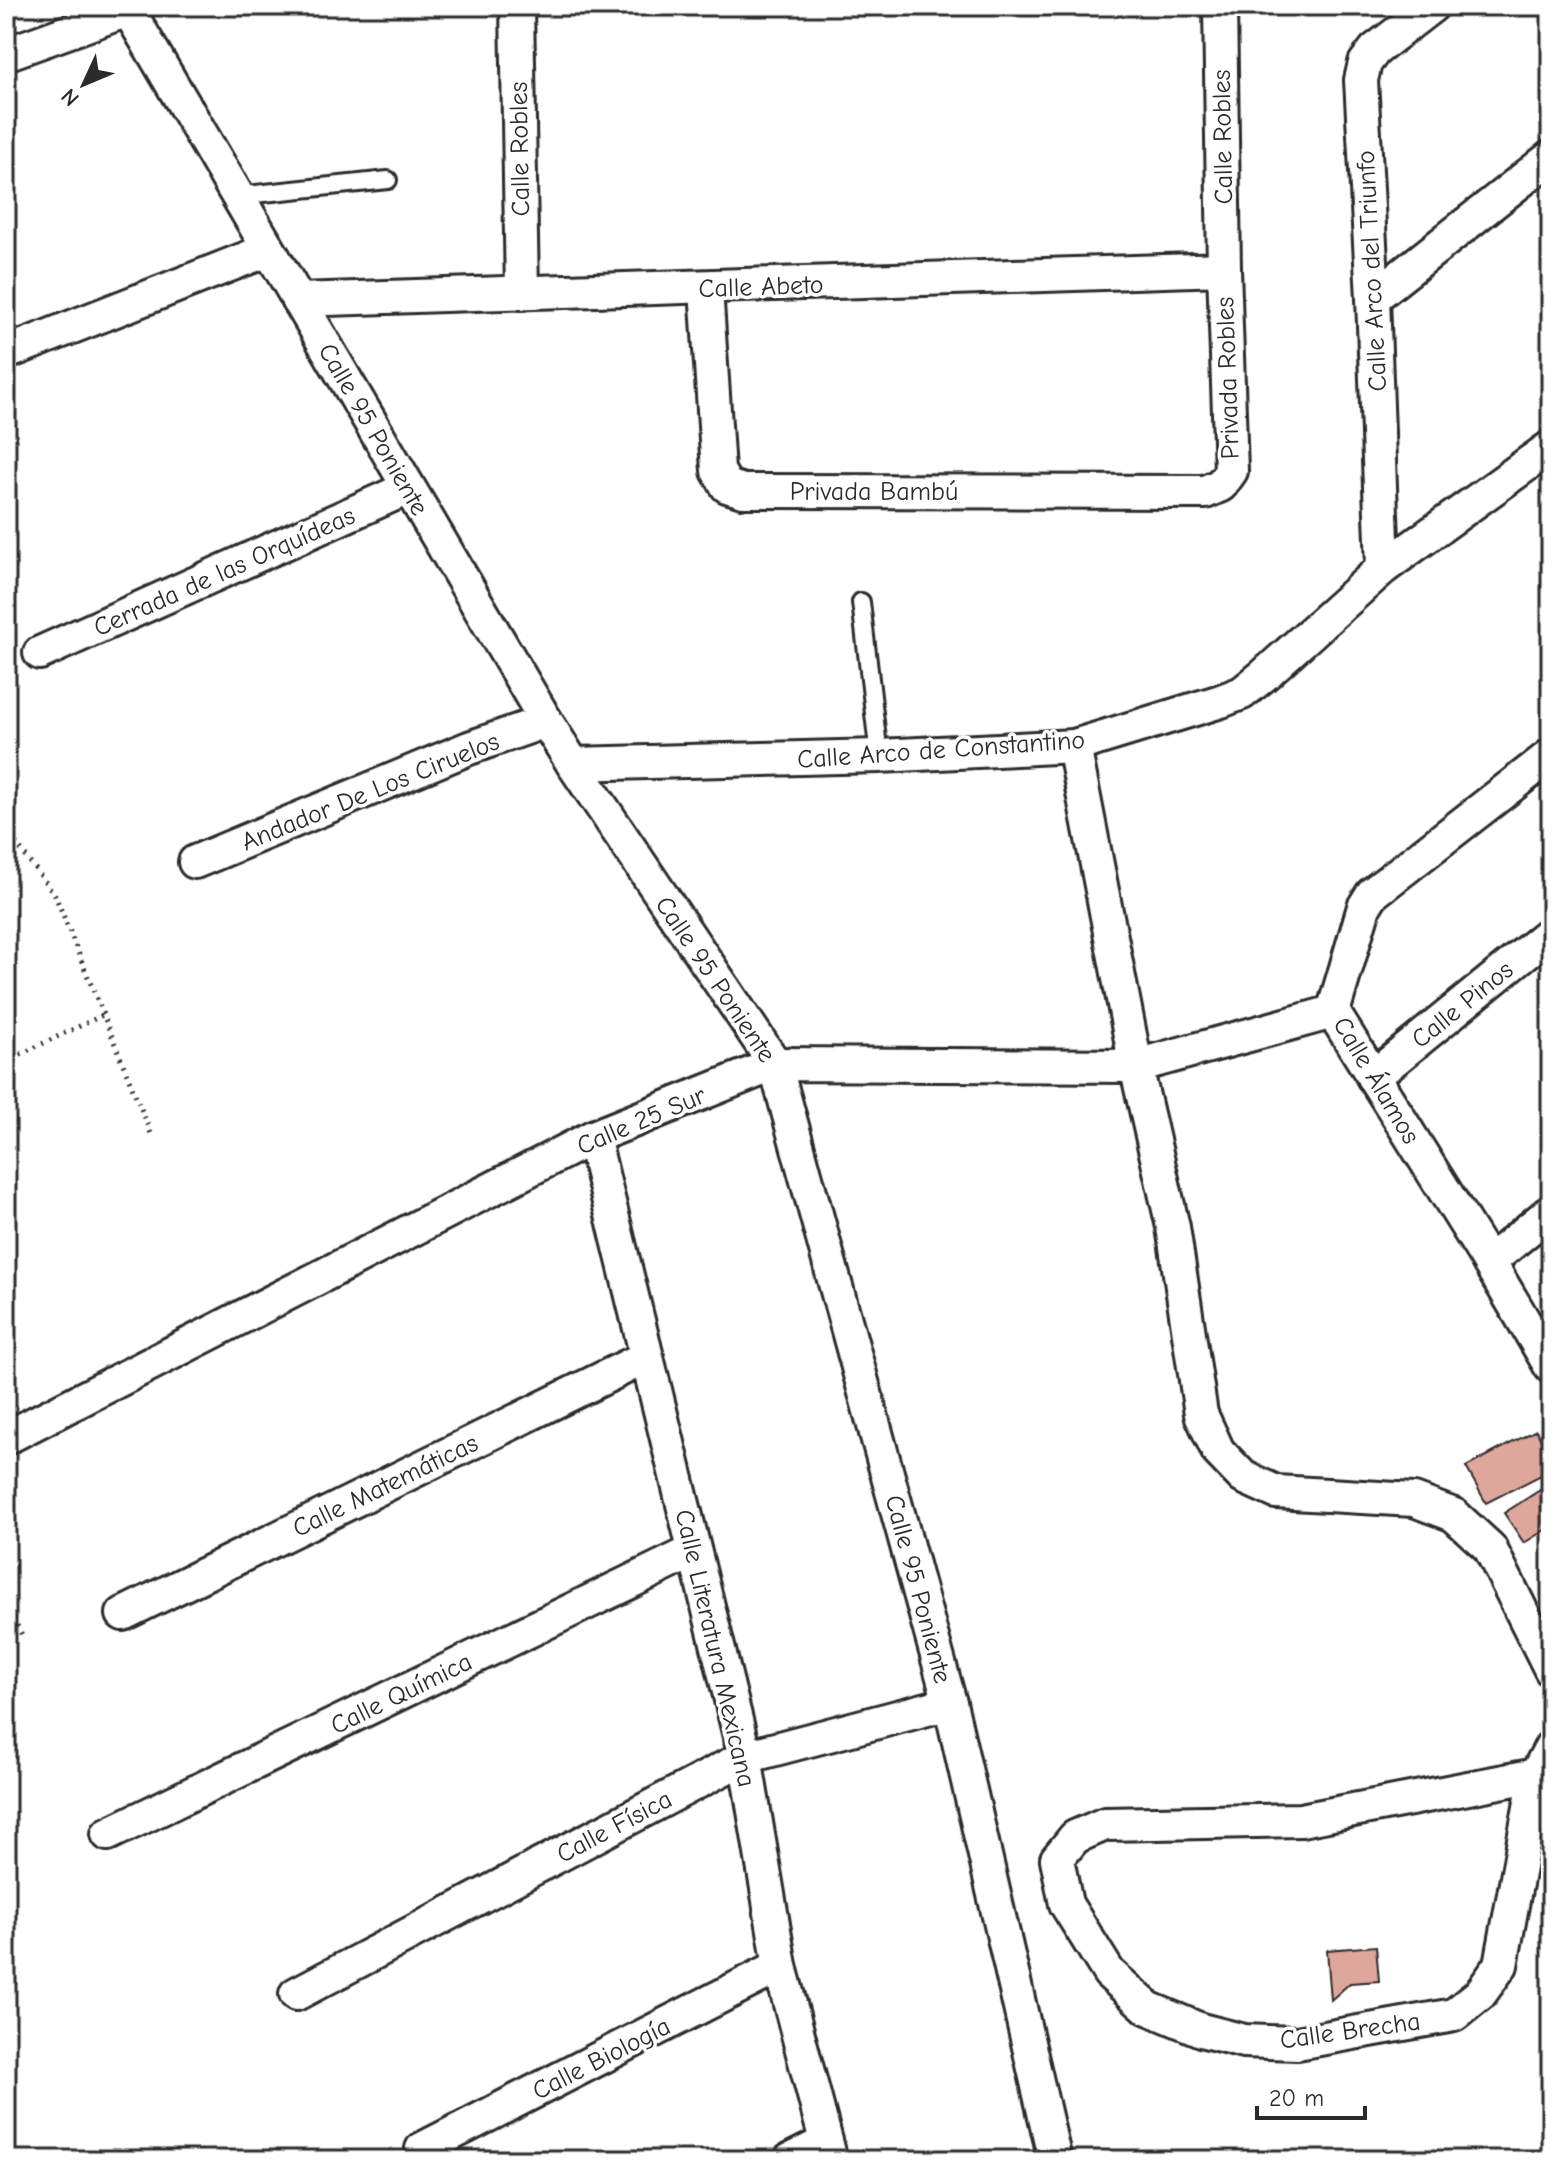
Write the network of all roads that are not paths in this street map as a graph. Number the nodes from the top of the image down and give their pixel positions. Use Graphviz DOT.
graph roads {
  1 [pos="517,6"];
  2 [pos="1220,6"];
  3 [pos="1432,6"];
  4 [pos="127,8"];
  5 [pos="6,54"];
  6 [pos="1551,157"];
  7 [pos="388,180"];
  8 [pos="236,196"];
  9 [pos="268,250"];
  10 [pos="1224,269"];
  11 [pos="706,288"];
  12 [pos="522,293"];
  13 [pos="1373,298"];
  14 [pos="298,300"];
  15 [pos="6,353"];
  16 [pos="1551,447"];
  17 [pos="1221,485"];
  18 [pos="408,488"];
  19 [pos="1383,568"];
  20 [pos="861,602"];
  21 [pos="40,653"];
  22 [pos="546,721"];
  23 [pos="1074,746"];
  24 [pos="1551,755"];
  25 [pos="879,756"];
  26 [pos="573,764"];
  27 [pos="195,862"];
  28 [pos="1551,932"];
  29 [pos="1333,1012"];
  30 [pos="775,1064"];
  31 [pos="1136,1066"];
  32 [pos="1373,1077"];
  33 [pos="593,1137"];
  34 [pos="1551,1211"];
  35 [pos="1489,1262"];
  36 [pos="646,1357"];
  37 [pos="1551,1367"];
  38 [pos="6,1438"];
  39 [pos="694,1551"];
  40 [pos="123,1614"];
  41 [pos="1551,1670"];
  42 [pos="950,1703"];
  43 [pos="745,1757"];
  44 [pos="1544,1761"];
  45 [pos="108,1834"];
  46 [pos="780,1966"];
  47 [pos="296,1994"];
  48 [pos="422,2149"];
  49 [pos="829,2151"];
  50 [pos="790,2160"];
  51 [pos="1055,2160"];
  1 -- 12 [label="street, Calle Robles"];
  2 -- 10 [label="street, Calle Robles"];
  3 -- 13 [label="street, Calle Arco del Triunfo"];
  4 -- 5 [label="street"];
  4 -- 8 [label="street, Calle 95 Poniente"];
  6 -- 13 [label="street"];
  7 -- 8 [label="lane"];
  8 -- 9 [label="street, Calle 95 Poniente"];
  9 -- 14 [label="street, Calle 95 Poniente"];
  9 -- 15 [label="street"];
  10 -- 11 [label="street, Calle Abeto"];
  10 -- 17 [label="street, Privada Robles"];
  11 -- 12 [label="street, Calle Abeto"];
  11 -- 17 [label="street, Privada Bambú"];
  12 -- 14 [label="street, Calle Abeto"];
  13 -- 19 [label="street, Calle Arco del Triunfo"];
  14 -- 18 [label="street, Calle 95 Poniente"];
  16 -- 19 [label="street, Calle Arco de Constantino"];
  18 -- 21 [label="street, Cerrada de las Orquídeas"];
  18 -- 22 [label="street, Calle 95 Poniente"];
  19 -- 23 [label="street, Calle Arco de Constantino"];
  20 -- 25 [label="lane"];
  22 -- 26 [label="street, Calle 95 Poniente"];
  22 -- 27 [label="street, Andador De Los Ciruelos"];
  23 -- 25 [label="street, Calle Arco de Constantino"];
  23 -- 31 [label="street"];
  24 -- 29 [label="street, Calle Álamos"];
  25 -- 26 [label="street, Calle Arco de Constantino"];
  26 -- 30 [label="street, Calle 95 Poniente"];
  28 -- 32 [label="street, Calle Pinos"];
  29 -- 31 [label="street, Calle 25 Sur"];
  29 -- 32 [label="street, Calle Álamos"];
  30 -- 31 [label="street, Calle 25 Sur"];
  30 -- 33 [label="street, Calle 25 Sur"];
  30 -- 42 [label="street, Calle 95 Poniente"];
  31 -- 41 [label="street"];
  32 -- 35 [label="street, Calle Álamos"];
  33 -- 36 [label="street, Calle Literatura Mexicana"];
  33 -- 38 [label="street, Calle 25 Sur"];
  34 -- 35 [label="street"];
  35 -- 37 [label="street, Calle Álamos"];
  36 -- 39 [label="street, Calle Literatura Mexicana"];
  36 -- 40 [label="street, Calle Matemáticas"];
  39 -- 43 [label="street, Calle Literatura Mexicana"];
  39 -- 45 [label="street, Calle Química"];
  42 -- 43 [label="street, Calle Física"];
  42 -- 51 [label="street, Calle 95 Poniente"];
  43 -- 46 [label="street, Calle Literatura Mexicana"];
  43 -- 47 [label="street, Calle Física"];
  44 -- 44 [label="street, Calle Brecha"];
  46 -- 48 [label="street, Calle Biología"];
  46 -- 49 [label="street, Calle Literatura Mexicana"];
  49 -- 50 [label="street"];
}
